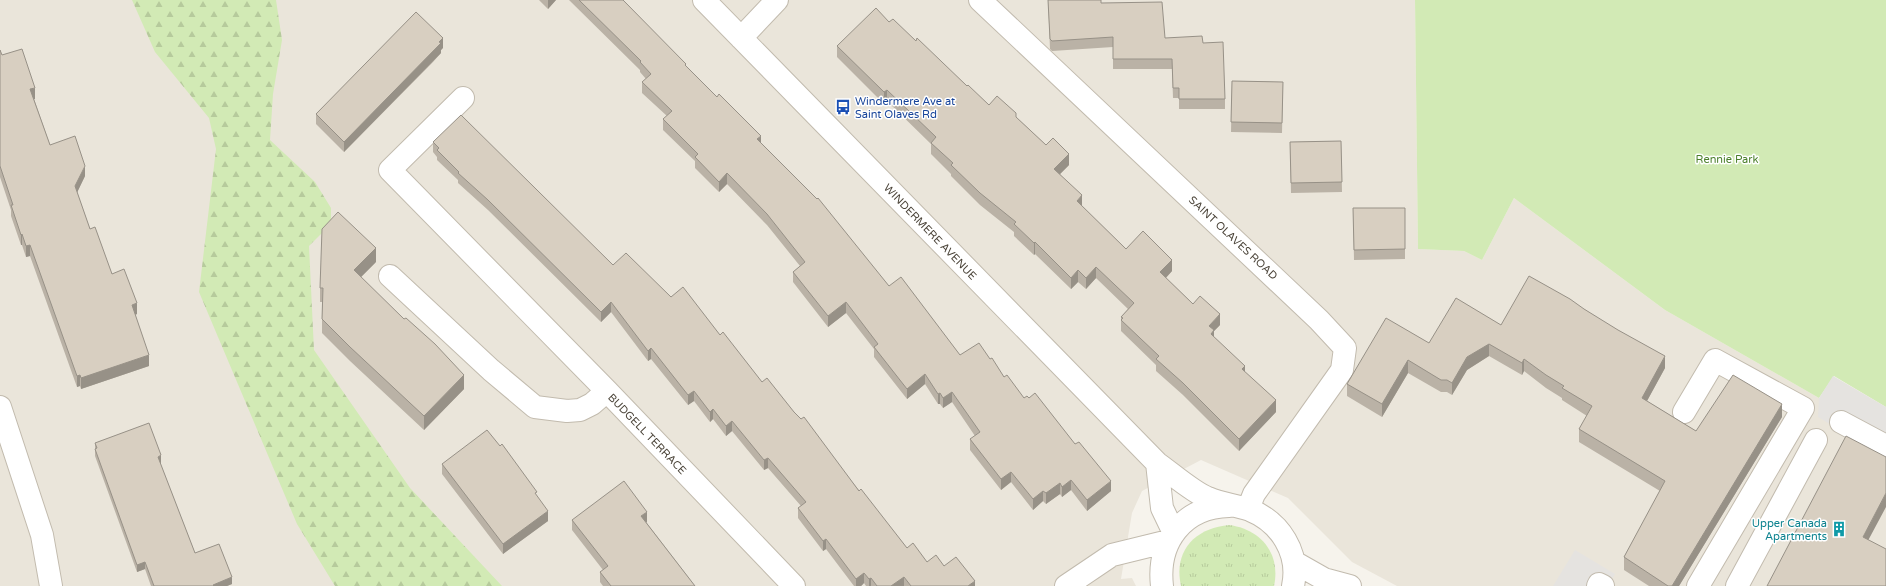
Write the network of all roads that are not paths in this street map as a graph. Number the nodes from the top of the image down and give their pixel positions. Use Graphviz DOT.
graph roads {
  1 [pos="704,0"];
  2 [pos="777,0"];
  3 [pos="980,0"];
  4 [pos="741,38"];
  5 [pos="463,98"];
  6 [pos="390,276"];
  7 [pos="607,391"];
  8 [pos="0,407"];
  9 [pos="1684,412"];
  10 [pos="1841,422"];
  11 [pos="1816,440"];
  12 [pos="1886,446"];
  13 [pos="1157,463"];
  14 [pos="1240,508"];
  15 [pos="1171,537"];
  16 [pos="1122,553"];
  17 [pos="1294,562"];
  18 [pos="1161,580"];
  19 [pos="51,586"];
  20 [pos="794,586"];
  21 [pos="1066,586"];
  22 [pos="1293,586"];
  23 [pos="1350,586"];
  24 [pos="1598,586"];
  25 [pos="1603,586"];
  26 [pos="1698,586"];
  27 [pos="1737,586"];
  1 -- 4 [label="street, WINDERMERE AVENUE"];
  2 -- 4 [label="street"];
  3 -- 14 [label="street, SAINT OLAVES ROAD"];
  4 -- 13 [label="street, WINDERMERE AVENUE"];
  5 -- 7 [label="street"];
  6 -- 7 [label="street, BUDGELL TERRACE"];
  7 -- 20 [label="street, BUDGELL TERRACE"];
  8 -- 19 [label="street"];
  9 -- 26 [label="street"];
  10 -- 12 [label="street"];
  11 -- 27 [label="street"];
  13 -- 14 [label="street, WINDERMERE AVENUE"];
  13 -- 15 [label="street"];
  14 -- 15 [label="street"];
  14 -- 17 [label="street, WINDERMERE AVENUE"];
  15 -- 16 [label="street"];
  15 -- 18 [label="street"];
  16 -- 18 [label="street"];
  16 -- 21 [label="street"];
  17 -- 22 [label="street, WINDERMERE AVENUE"];
  17 -- 23 [label="street"];
  24 -- 25 [label="street"];
}
